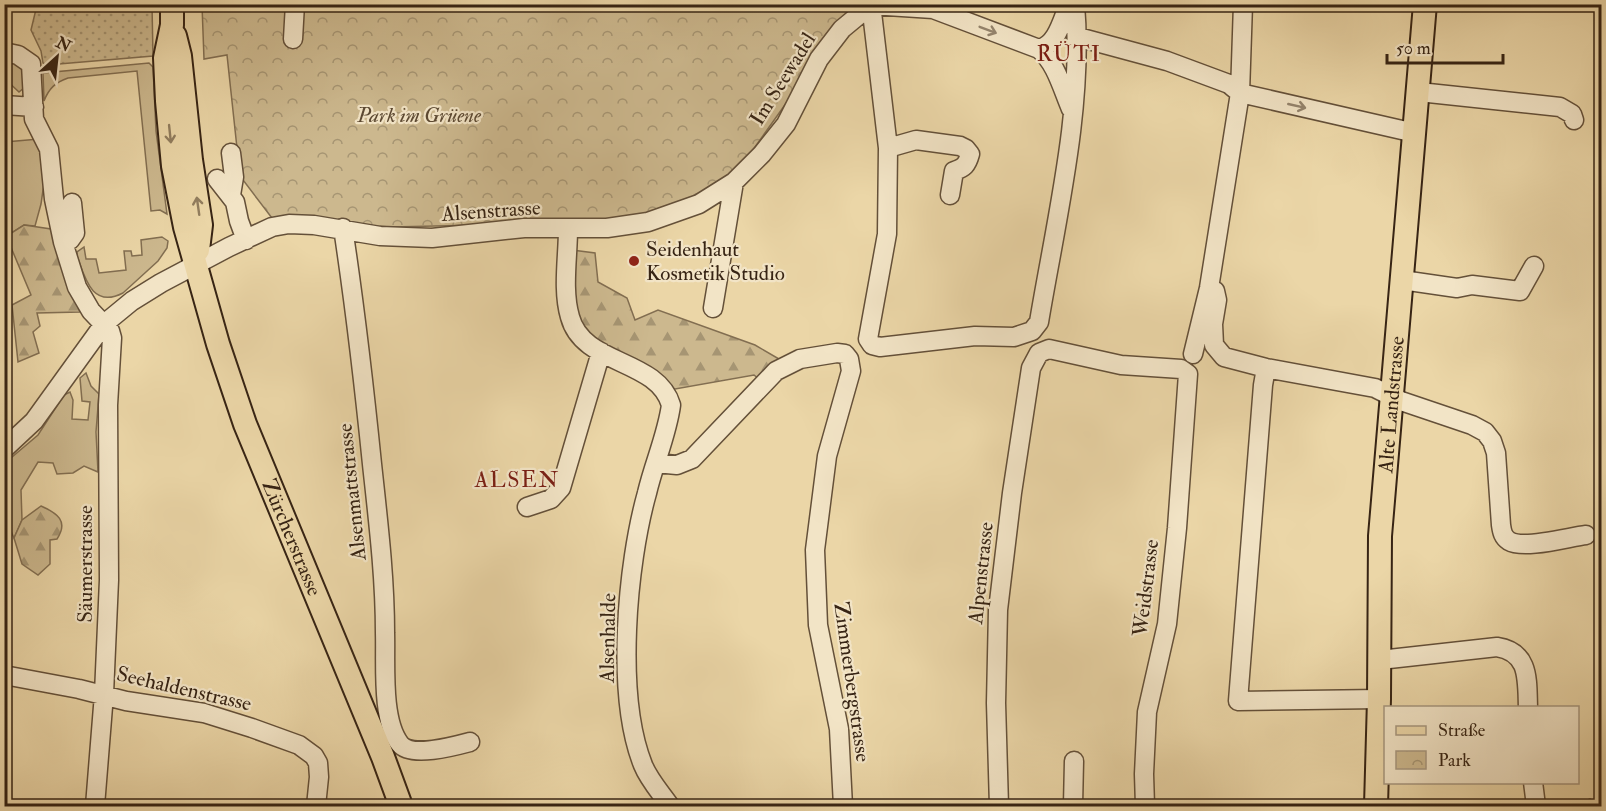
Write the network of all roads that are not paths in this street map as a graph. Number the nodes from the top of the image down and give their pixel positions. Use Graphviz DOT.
graph roads {
  1 [pos="295,4"];
  2 [pos="1069,4"];
  3 [pos="1075,4"];
  4 [pos="1243,4"];
  5 [pos="1425,4"];
  6 [pos="871,5"];
  7 [pos="172,15"];
  8 [pos="1078,37"];
  9 [pos="292,39"];
  10 [pos="1039,49"];
  11 [pos="4,52"];
  12 [pos="1419,92"];
  13 [pos="1240,93"];
  14 [pos="4,105"];
  15 [pos="34,107"];
  16 [pos="1072,112"];
  17 [pos="1574,120"];
  18 [pos="1415,133"];
  19 [pos="888,148"];
  20 [pos="231,153"];
  21 [pos="217,179"];
  22 [pos="734,182"];
  23 [pos="231,195"];
  24 [pos="950,195"];
  25 [pos="72,203"];
  26 [pos="343,228"];
  27 [pos="568,229"];
  28 [pos="246,240"];
  29 [pos="63,242"];
  30 [pos="196,264"];
  31 [pos="1534,266"];
  32 [pos="1402,279"];
  33 [pos="1209,288"];
  34 [pos="713,308"];
  35 [pos="104,324"];
  36 [pos="1044,350"];
  37 [pos="601,352"];
  38 [pos="1193,354"];
  39 [pos="1266,368"];
  40 [pos="1391,395"];
  41 [pos="4,449"];
  42 [pos="656,463"];
  43 [pos="527,507"];
  44 [pos="1586,535"];
  45 [pos="1380,660"];
  46 [pos="4,675"];
  47 [pos="104,694"];
  48 [pos="1379,699"];
  49 [pos="1528,706"];
  50 [pos="470,742"];
  51 [pos="1074,761"];
  52 [pos="1533,784"];
  53 [pos="317,798"];
  54 [pos="95,807"];
  55 [pos="401,807"];
  56 [pos="670,807"];
  57 [pos="843,807"];
  58 [pos="999,807"];
  59 [pos="1073,807"];
  60 [pos="1145,807"];
  61 [pos="1376,807"];
  62 [pos="1536,807"];
  1 -- 9 [label="street"];
  2 -- 10 [label="street"];
  3 -- 8 [label="street"];
  4 -- 13 [label="street"];
  5 -- 12 [label="main road, Alte Landstrasse"];
  6 -- 10 [label="street, one-way"];
  6 -- 19 [label="street"];
  6 -- 22 [label="street, Im Seewadel"];
  7 -- 30 [label="main road, Zürcherstrasse"];
  8 -- 13 [label="street"];
  8 -- 16 [label="street"];
  10 -- 16 [label="street"];
  11 -- 15 [label="street"];
  12 -- 17 [label="street"];
  12 -- 18 [label="main road, Alte Landstrasse"];
  13 -- 18 [label="street, one-way"];
  13 -- 33 [label="street"];
  14 -- 15 [label="street"];
  15 -- 29 [label="street"];
  16 -- 19 [label="street"];
  18 -- 32 [label="main road, Alte Landstrasse"];
  19 -- 24 [label="street"];
  20 -- 23 [label="street"];
  21 -- 23 [label="street"];
  22 -- 27 [label="street, Im Seewadel"];
  22 -- 34 [label="street"];
  23 -- 28 [label="street"];
  25 -- 29 [label="street"];
  26 -- 27 [label="street, Alsenstrasse"];
  26 -- 28 [label="street, Alsenstrasse"];
  26 -- 50 [label="street, Alsenmattstrasse"];
  27 -- 37 [label="street, Alsenstrasse"];
  28 -- 30 [label="street, Alsenstrasse"];
  29 -- 35 [label="street"];
  30 -- 35 [label="street, Alsenstrasse"];
  30 -- 55 [label="main road, Zürcherstrasse"];
  31 -- 32 [label="street"];
  32 -- 40 [label="main road, Alte Landstrasse"];
  33 -- 38 [label="street"];
  33 -- 39 [label="street"];
  35 -- 41 [label="street, Alsenstrasse"];
  35 -- 47 [label="street, Säumerstrasse"];
  36 -- 58 [label="street, Alpenstrasse"];
  36 -- 60 [label="street, Weidstrasse"];
  37 -- 42 [label="street, Alsenstrasse"];
  37 -- 43 [label="street"];
  39 -- 40 [label="street"];
  39 -- 48 [label="street"];
  40 -- 44 [label="street"];
  40 -- 45 [label="main road, Alte Landstrasse"];
  42 -- 56 [label="street, Alsenhalde"];
  42 -- 57 [label="street, Zimmerbergstrasse"];
  45 -- 48 [label="main road, Alte Landstrasse"];
  45 -- 49 [label="street"];
  46 -- 47 [label="street, Seehaldenstrasse"];
  47 -- 53 [label="street, Seehaldenstrasse"];
  47 -- 54 [label="street, Säumerstrasse"];
  48 -- 61 [label="main road, Alte Landstrasse"];
  51 -- 59 [label="street"];
  52 -- 62 [label="street"];
}
